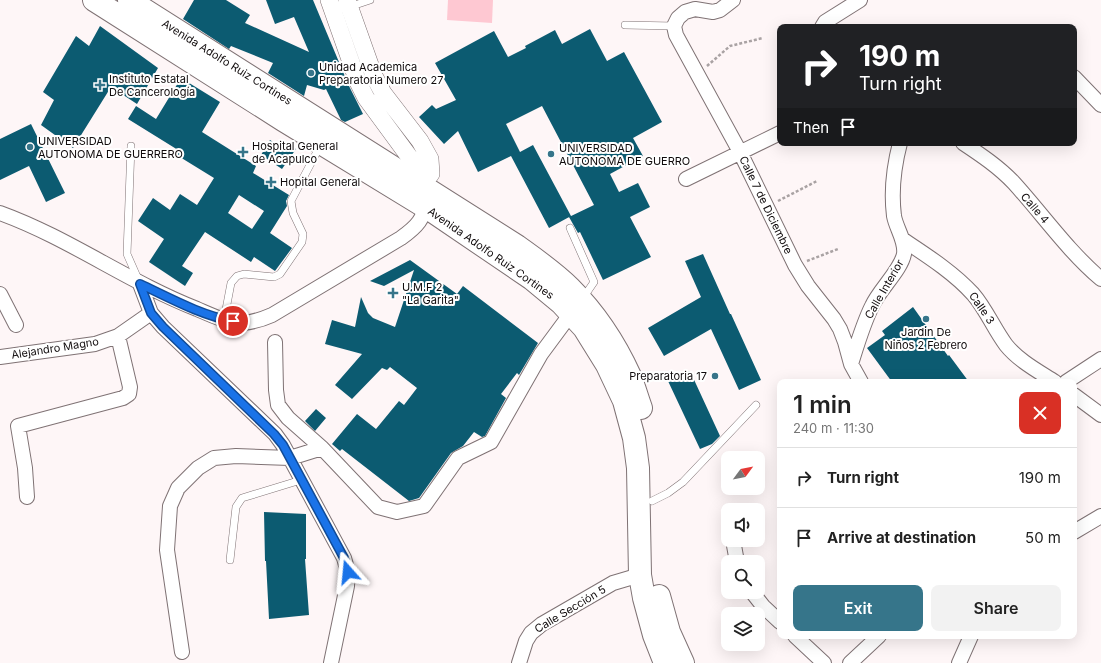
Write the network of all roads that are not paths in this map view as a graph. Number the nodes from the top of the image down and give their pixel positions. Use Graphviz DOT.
graph roads {
  1 [pos="94,0"];
  2 [pos="129,0"];
  3 [pos="329,0"];
  4 [pos="370,0"];
  5 [pos="733,0"];
  6 [pos="860,0"];
  7 [pos="348,4"];
  8 [pos="825,24"];
  9 [pos="625,25"];
  10 [pos="674,26"];
  11 [pos="1077,81"];
  12 [pos="1101,105"];
  13 [pos="777,134"];
  14 [pos="321,144"];
  15 [pos="131,146"];
  16 [pos="900,146"];
  17 [pos="968,146"];
  18 [pos="740,152"];
  19 [pos="686,179"];
  20 [pos="421,185"];
  21 [pos="425,207"];
  22 [pos="0,213"];
  23 [pos="570,228"];
  24 [pos="902,240"];
  25 [pos="1101,279"];
  26 [pos="140,284"];
  27 [pos="0,294"];
  28 [pos="576,307"];
  29 [pos="151,313"];
  30 [pos="224,320"];
  31 [pos="16,325"];
  32 [pos="118,336"];
  33 [pos="275,342"];
  34 [pos="0,357"];
  35 [pos="1101,359"];
  36 [pos="850,364"];
  37 [pos="859,379"];
  38 [pos="1050,379"];
  39 [pos="1071,379"];
  40 [pos="1077,397"];
  41 [pos="756,405"];
  42 [pos="1101,415"];
  43 [pos="322,448"];
  44 [pos="290,458"];
  45 [pos="301,480"];
  46 [pos="27,497"];
  47 [pos="652,501"];
  48 [pos="1101,516"];
  49 [pos="1077,530"];
  50 [pos="230,560"];
  51 [pos="640,575"];
  52 [pos="758,599"];
  53 [pos="777,619"];
  54 [pos="799,639"];
  55 [pos="876,639"];
  56 [pos="971,639"];
  57 [pos="182,652"];
  58 [pos="331,663"];
  59 [pos="519,663"];
  60 [pos="666,663"];
  61 [pos="683,663"];
  62 [pos="824,663"];
  63 [pos="850,663"];
  64 [pos="959,663"];
  1 -- 14 [label="main road, Avenida Adolfo Ruiz Cortines"];
  2 -- 20 [label="main road, Avenida Adolfo Ruiz Cortines"];
  3 -- 20 [label="street"];
  4 -- 7 [label="lane"];
  5 -- 10 [label="street"];
  6 -- 8 [label="street"];
  7 -- 20 [label="street"];
  9 -- 10 [label="lane"];
  10 -- 18 [label="street, Calle 7 de Diciembre"];
  11 -- 12 [label="street"];
  13 -- 18 [label="street"];
  14 -- 21 [label="main road, Avenida Adolfo Ruiz Cortines"];
  14 -- 30 [label="lane"];
  15 -- 26 [label="lane"];
  16 -- 24 [label="street, Calle Interior"];
  17 -- 25 [label="street, Calle 4"];
  18 -- 19 [label="street"];
  18 -- 36 [label="street, Calle 7 de Diciembre"];
  20 -- 21 [label="street"];
  20 -- 28 [label="main road, Avenida Adolfo Ruiz Cortines"];
  21 -- 28 [label="main road, Avenida Adolfo Ruiz Cortines"];
  21 -- 30 [label="street"];
  22 -- 26 [label="street"];
  23 -- 28 [label="lane"];
  24 -- 36 [label="street, Calle Interior"];
  24 -- 38 [label="street, Calle 3"];
  26 -- 29 [label="street"];
  26 -- 30 [label="street"];
  27 -- 31 [label="street"];
  28 -- 43 [label="street"];
  28 -- 47 [label="main road, Avenida Adolfo Ruiz Cortines"];
  28 -- 51 [label="main road, Avenida Adolfo Ruiz Cortines"];
  29 -- 32 [label="street, Alejandro Magno"];
  29 -- 44 [label="street"];
  32 -- 34 [label="street, Alejandro Magno"];
  32 -- 46 [label="street"];
  33 -- 43 [label="street"];
  35 -- 39 [label="street"];
  36 -- 37 [label="street, Calle 7 de Diciembre"];
  40 -- 42 [label="street"];
  41 -- 47 [label="lane"];
  43 -- 44 [label="street"];
  44 -- 45 [label="street"];
  44 -- 57 [label="street"];
  45 -- 50 [label="lane"];
  45 -- 58 [label="street"];
  47 -- 61 [label="main road, Avenida Adolfo Ruiz Cortines"];
  48 -- 49 [label="street"];
  51 -- 59 [label="street, Calle Sección 5"];
  51 -- 60 [label="main road, Avenida Adolfo Ruiz Cortines"];
  52 -- 53 [label="street"];
  54 -- 62 [label="street"];
  55 -- 63 [label="street"];
  56 -- 64 [label="street"];
}
